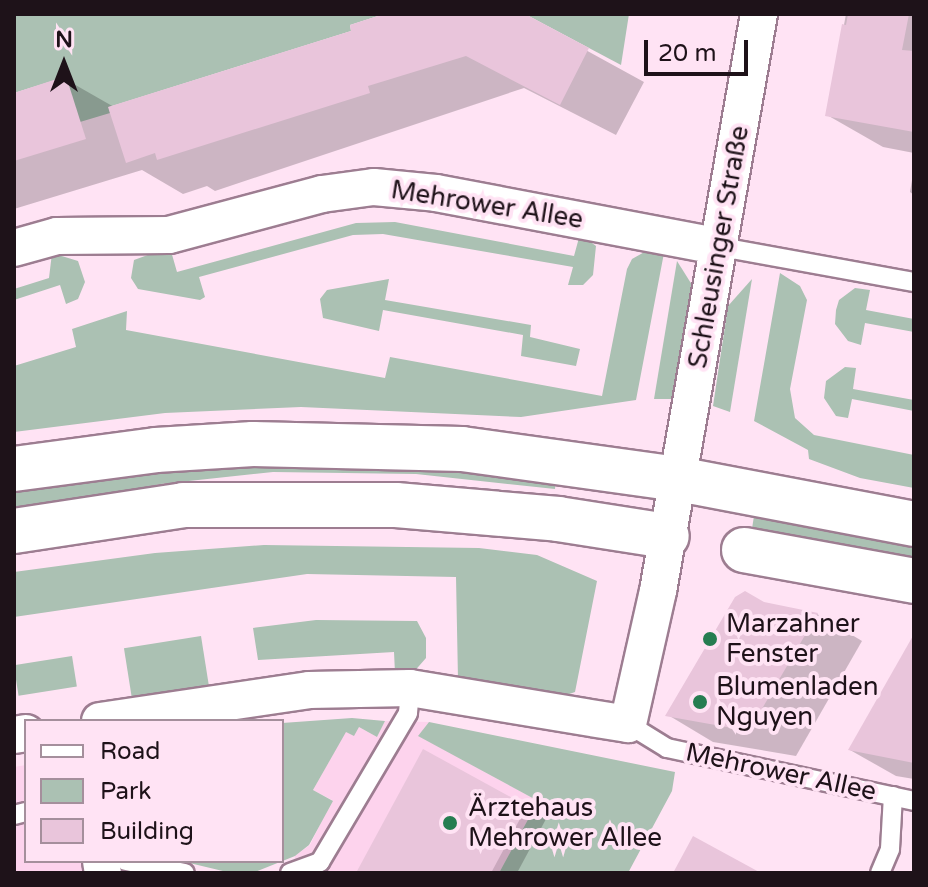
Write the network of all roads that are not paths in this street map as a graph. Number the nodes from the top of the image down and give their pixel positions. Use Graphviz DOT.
graph roads {
  1 [pos="759,14"];
  2 [pos="721,247"];
  3 [pos="14,248"];
  4 [pos="914,282"];
  5 [pos="14,469"];
  6 [pos="678,479"];
  7 [pos="914,524"];
  8 [pos="14,531"];
  9 [pos="667,536"];
  10 [pos="744,550"];
  11 [pos="914,581"];
  12 [pos="410,688"];
  13 [pos="113,719"];
  14 [pos="628,724"];
  15 [pos="893,796"];
  16 [pos="914,801"];
  17 [pos="136,863"];
  18 [pos="185,873"];
  19 [pos="290,873"];
  20 [pos="880,873"];
  1 -- 2 [label="street, Schleusinger Straße"];
  2 -- 3 [label="street, Mehrower Allee"];
  2 -- 4 [label="lane, Mehrower Allee"];
  2 -- 6 [label="street, Schleusinger Straße"];
  5 -- 6 [label="main road"];
  6 -- 7 [label="main road"];
  6 -- 9 [label="street"];
  8 -- 9 [label="main road"];
  9 -- 14 [label="street"];
  10 -- 11 [label="main road"];
  12 -- 13 [label="street, Mehrower Allee"];
  12 -- 14 [label="street, Mehrower Allee"];
  12 -- 19 [label="lane"];
  14 -- 15 [label="lane, Mehrower Allee"];
  15 -- 16 [label="lane, Mehrower Allee"];
  15 -- 20 [label="lane, Mehrower Allee"];
  17 -- 18 [label="lane"];
}
